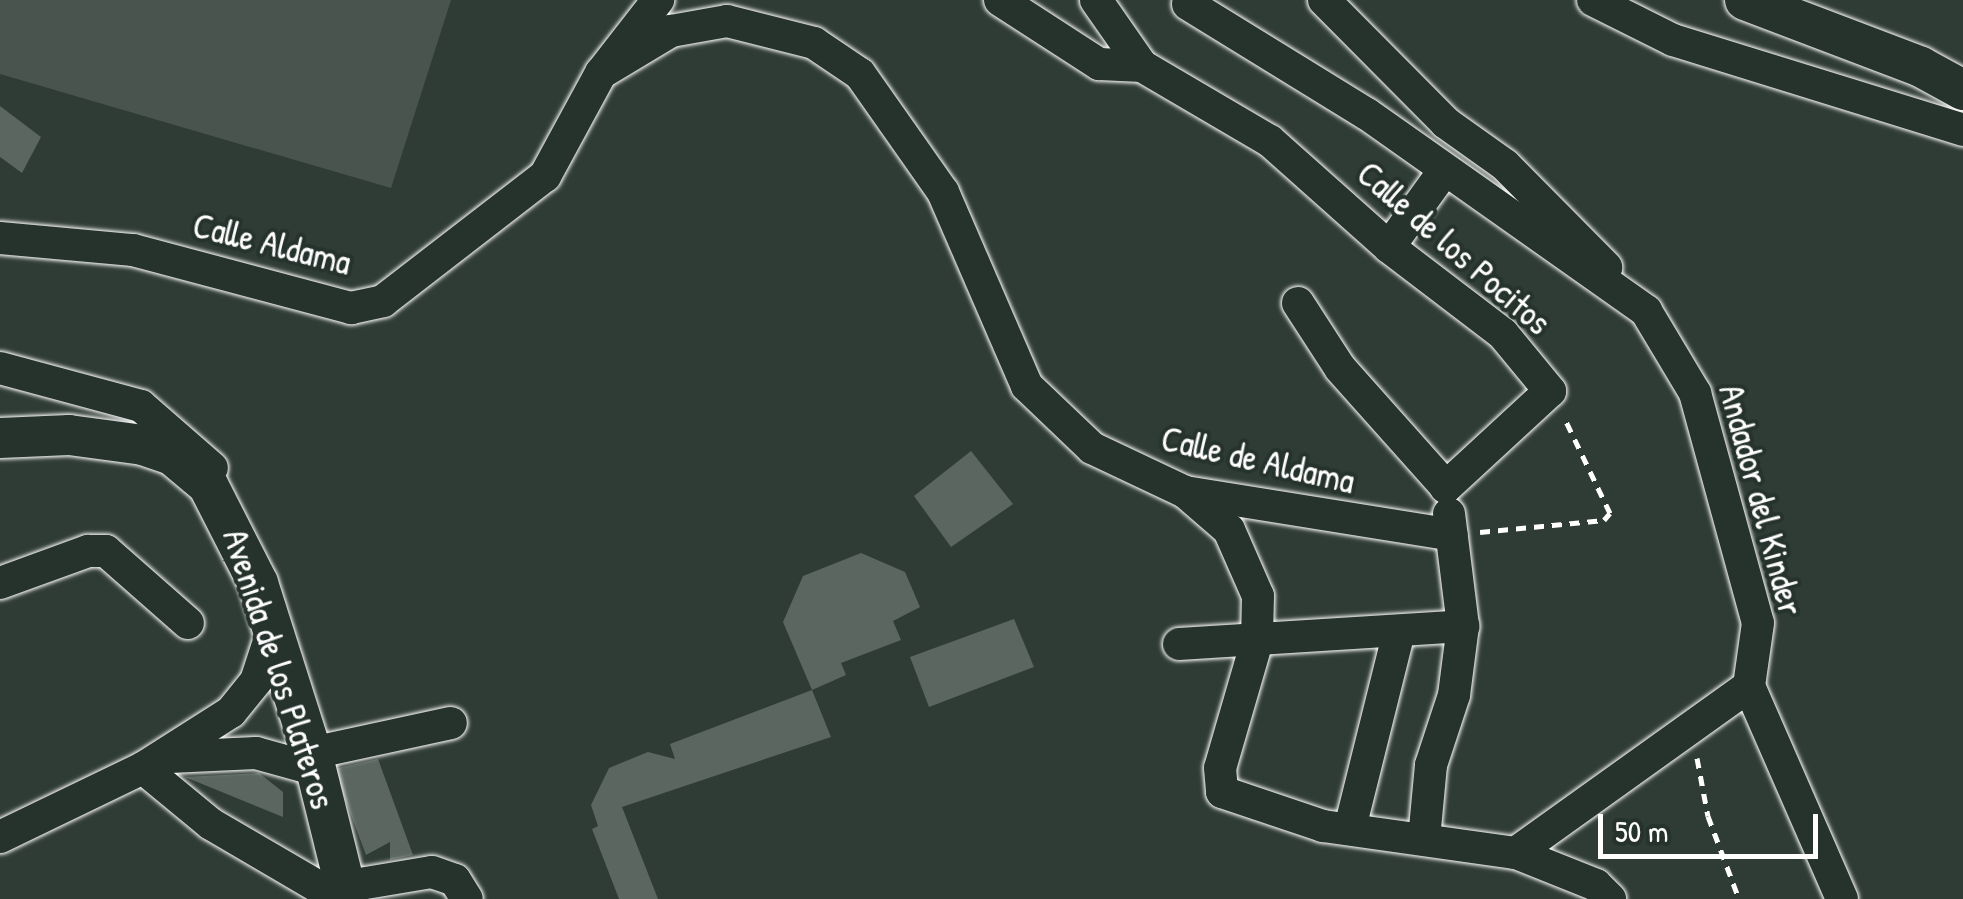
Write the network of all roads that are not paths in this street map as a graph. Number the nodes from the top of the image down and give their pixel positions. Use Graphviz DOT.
graph roads {
  1 [pos="658,0"];
  2 [pos="1000,0"];
  3 [pos="1096,0"];
  4 [pos="1324,0"];
  5 [pos="1593,0"];
  6 [pos="1744,0"];
  7 [pos="1188,4"];
  8 [pos="1142,66"];
  9 [pos="602,73"];
  10 [pos="1963,90"];
  11 [pos="1963,130"];
  12 [pos="1443,172"];
  13 [pos="0,238"];
  14 [pos="1389,248"];
  15 [pos="1298,302"];
  16 [pos="1646,311"];
  17 [pos="0,368"];
  18 [pos="0,438"];
  19 [pos="1446,487"];
  20 [pos="1185,492"];
  21 [pos="229,516"];
  22 [pos="1452,535"];
  23 [pos="0,584"];
  24 [pos="188,624"];
  25 [pos="1463,626"];
  26 [pos="1399,631"];
  27 [pos="271,635"];
  28 [pos="1257,641"];
  29 [pos="1179,644"];
  30 [pos="1749,686"];
  31 [pos="451,723"];
  32 [pos="314,761"];
  33 [pos="150,763"];
  34 [pos="1350,828"];
  35 [pos="0,837"];
  36 [pos="1424,839"];
  37 [pos="1516,853"];
  38 [pos="347,895"];
  39 [pos="468,899"];
  40 [pos="1610,899"];
  41 [pos="1842,899"];
  1 -- 9 [label="street, Calle Aldama"];
  2 -- 8 [label="street"];
  3 -- 8 [label="street"];
  4 -- 16 [label="street"];
  5 -- 11 [label="street"];
  6 -- 10 [label="main road"];
  7 -- 12 [label="street, Andador del Kinder"];
  8 -- 14 [label="street, Calle de los Pocitos"];
  9 -- 13 [label="street, Calle Aldama"];
  9 -- 20 [label="street, Calle de Aldama"];
  12 -- 14 [label="street"];
  12 -- 16 [label="street, Andador del Kinder"];
  14 -- 19 [label="street, Calle de los Pocitos"];
  15 -- 19 [label="street"];
  16 -- 30 [label="street, Andador del Kinder"];
  17 -- 21 [label="street"];
  18 -- 21 [label="main road, Avenida de los Plateros"];
  19 -- 22 [label="street"];
  20 -- 22 [label="street, Calle de Aldama"];
  20 -- 28 [label="street"];
  21 -- 27 [label="main road, Avenida de los Plateros"];
  22 -- 25 [label="street"];
  23 -- 24 [label="street"];
  25 -- 26 [label="street"];
  25 -- 36 [label="street"];
  26 -- 28 [label="street"];
  26 -- 34 [label="street"];
  27 -- 32 [label="main road, Avenida de los Plateros"];
  27 -- 33 [label="street"];
  28 -- 29 [label="street"];
  28 -- 34 [label="street"];
  30 -- 37 [label="street"];
  30 -- 41 [label="street"];
  31 -- 32 [label="street"];
  32 -- 33 [label="street"];
  32 -- 38 [label="main road, Avenida de los Plateros"];
  33 -- 35 [label="street"];
  33 -- 38 [label="street"];
  34 -- 36 [label="street"];
  36 -- 37 [label="street"];
  37 -- 40 [label="street"];
  38 -- 39 [label="street"];
}
